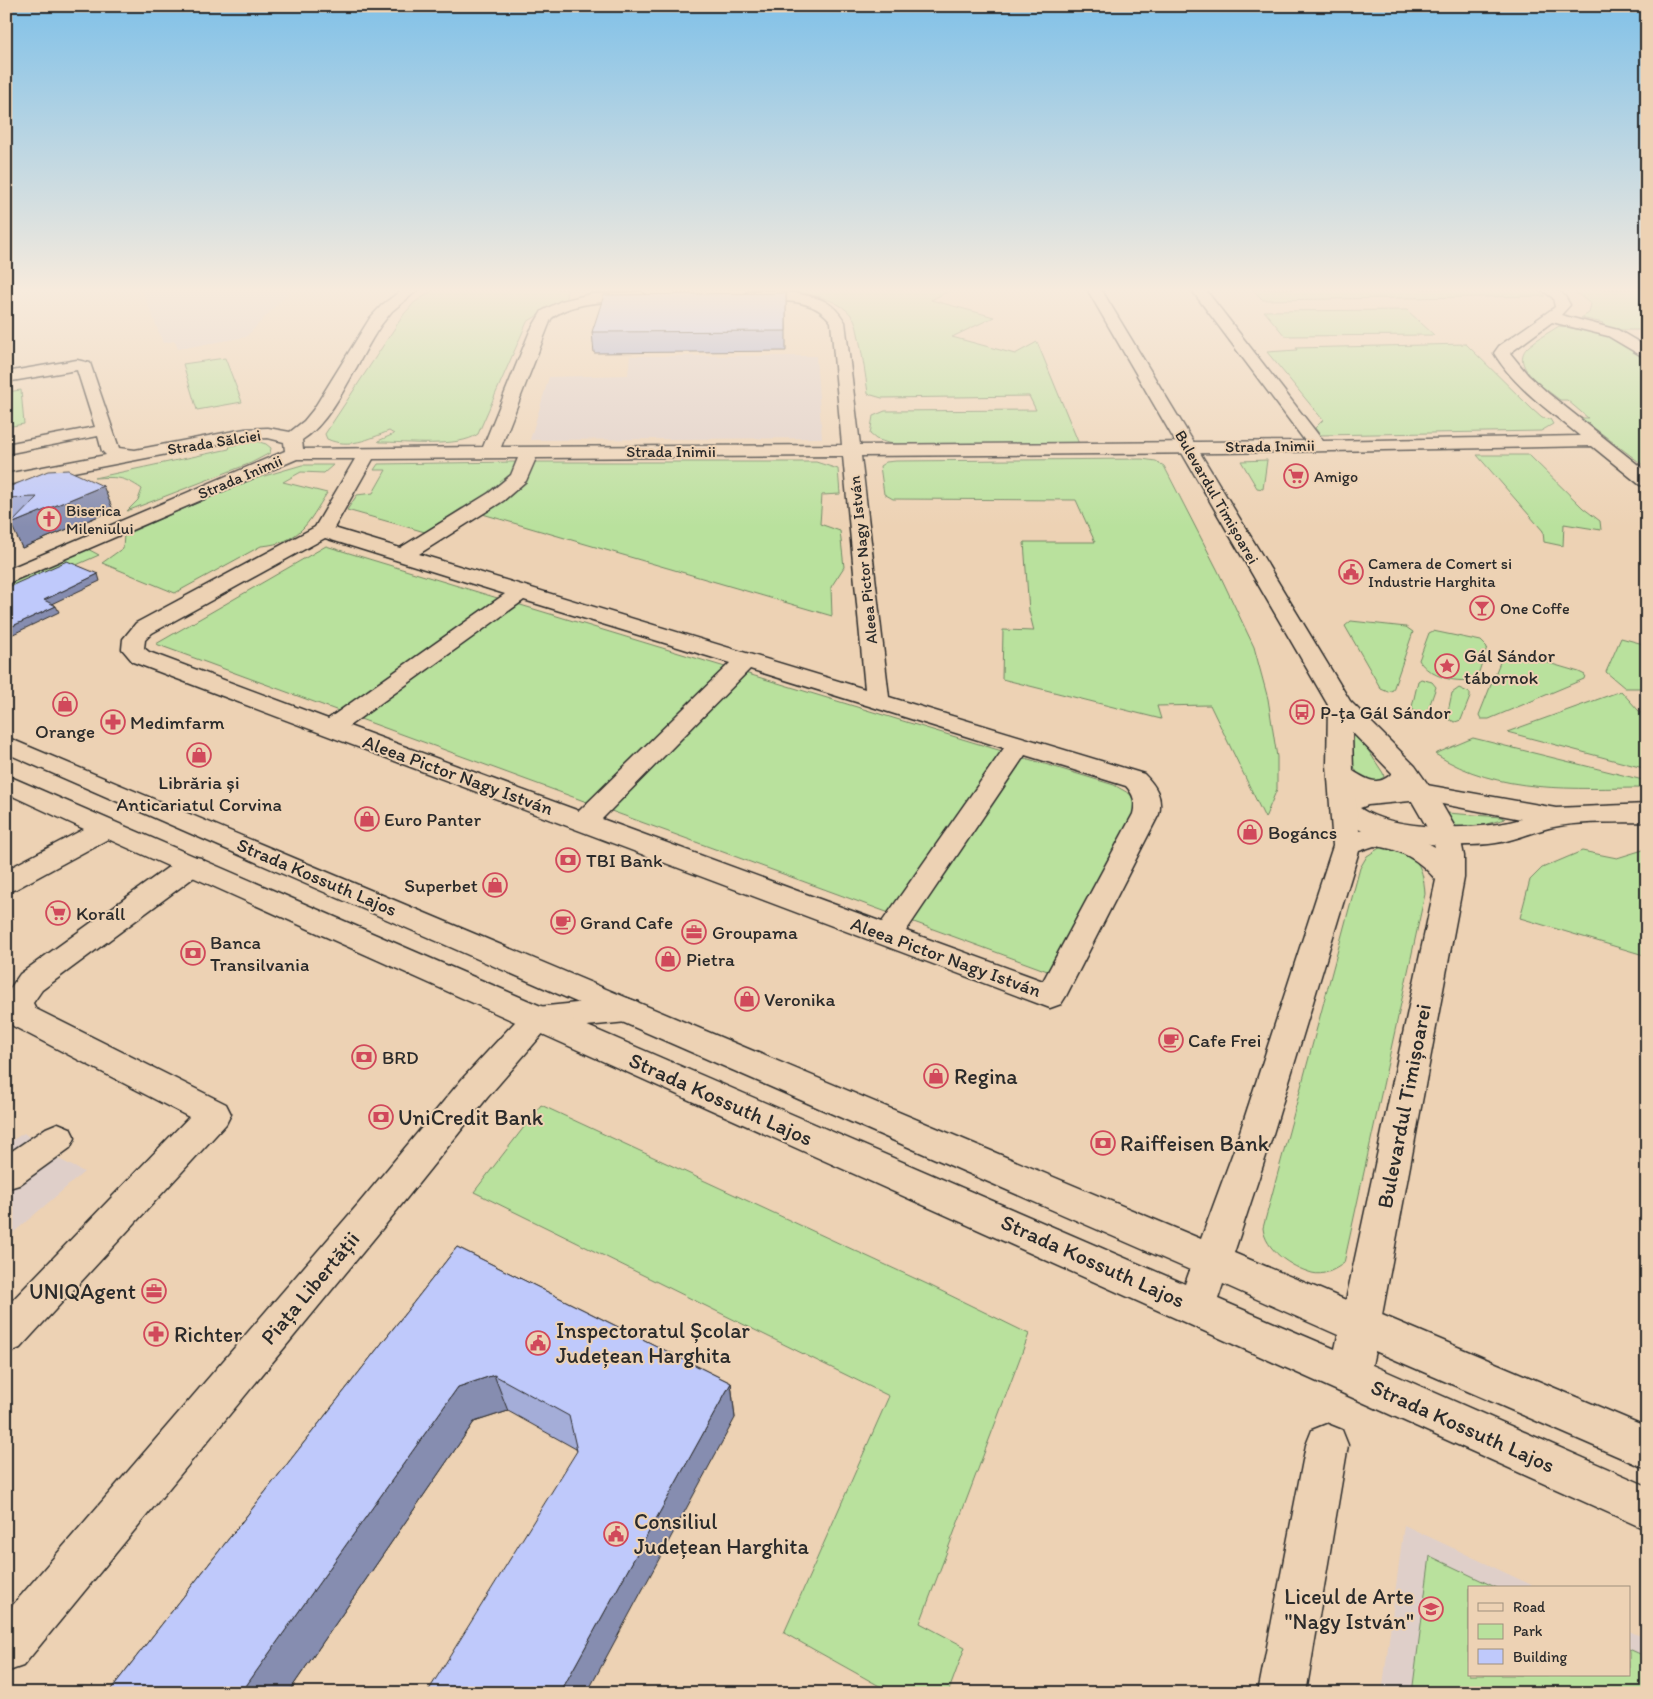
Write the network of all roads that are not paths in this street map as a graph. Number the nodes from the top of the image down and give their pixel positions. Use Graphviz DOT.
graph roads {
  1 [pos="58,368"];
  2 [pos="85,368"];
  3 [pos="347,368"];
  4 [pos="523,368"];
  5 [pos="843,368"];
  6 [pos="1141,368"];
  7 [pos="1258,368"];
  8 [pos="1511,368"];
  9 [pos="6,377"];
  10 [pos="104,430"];
  11 [pos="1598,441"];
  12 [pos="1317,445"];
  13 [pos="293,446"];
  14 [pos="1189,448"];
  15 [pos="6,449"];
  16 [pos="851,450"];
  17 [pos="490,452"];
  18 [pos="529,452"];
  19 [pos="367,453"];
  20 [pos="134,455"];
  21 [pos="6,480"];
  22 [pos="1647,481"];
  23 [pos="323,530"];
  24 [pos="403,555"];
  25 [pos="6,578"];
  26 [pos="522,592"];
  27 [pos="746,660"];
  28 [pos="878,701"];
  29 [pos="1340,705"];
  30 [pos="331,728"];
  31 [pos="6,744"];
  32 [pos="1020,744"];
  33 [pos="1341,774"];
  34 [pos="1414,782"];
  35 [pos="6,783"];
  36 [pos="1343,809"];
  37 [pos="1647,813"];
  38 [pos="1556,817"];
  39 [pos="584,822"];
  40 [pos="107,828"];
  41 [pos="1496,834"];
  42 [pos="1446,836"];
  43 [pos="1346,846"];
  44 [pos="191,866"];
  45 [pos="1450,878"];
  46 [pos="6,882"];
  47 [pos="888,935"];
  48 [pos="628,1010"];
  49 [pos="537,1019"];
  50 [pos="58,1138"];
  51 [pos="6,1174"];
  52 [pos="1213,1260"];
  53 [pos="1196,1307"];
  54 [pos="1360,1324"];
  55 [pos="6,1335"];
  56 [pos="1350,1375"];
  57 [pos="1327,1445"];
  58 [pos="1647,1448"];
  59 [pos="1647,1508"];
  60 [pos="6,1649"];
  61 [pos="1282,1693"];
  1 -- 9 [label="street, Strada Sălciei"];
  2 -- 10 [label="street, Strada Sălciei"];
  3 -- 13 [label="street"];
  4 -- 17 [label="street"];
  5 -- 16 [label="street"];
  6 -- 14 [label="street, Bulevardul Timișoarei"];
  7 -- 12 [label="street"];
  8 -- 11 [label="street"];
  10 -- 15 [label="street"];
  10 -- 20 [label="street, Strada Sălciei"];
  11 -- 12 [label="street, Strada Inimii"];
  11 -- 22 [label="street"];
  12 -- 14 [label="street, Strada Inimii"];
  13 -- 19 [label="street, Strada Inimii"];
  13 -- 20 [label="street, Strada Sălciei"];
  13 -- 25 [label="street, Strada Inimii"];
  14 -- 16 [label="street, Strada Inimii"];
  14 -- 29 [label="street, Bulevardul Timișoarei"];
  16 -- 18 [label="street, Strada Inimii"];
  16 -- 28 [label="street, Aleea Pictor Nagy István"];
  17 -- 18 [label="street, Strada Inimii"];
  17 -- 19 [label="street, Strada Inimii"];
  18 -- 24 [label="street"];
  19 -- 23 [label="street"];
  20 -- 21 [label="street, Strada Sălciei"];
  23 -- 24 [label="street, Aleea Pictor Nagy István"];
  23 -- 30 [label="street, Aleea Pictor Nagy István"];
  24 -- 26 [label="street, Aleea Pictor Nagy István"];
  26 -- 27 [label="street, Aleea Pictor Nagy István"];
  26 -- 30 [label="street, Aleea Pictor Nagy István"];
  27 -- 28 [label="street, Aleea Pictor Nagy István"];
  27 -- 39 [label="street"];
  28 -- 32 [label="street, Aleea Pictor Nagy István"];
  29 -- 33 [label="street, Bulevardul Timișoarei"];
  29 -- 34 [label="street, Bulevardul Timișoarei"];
  30 -- 39 [label="street, Aleea Pictor Nagy István"];
  31 -- 48 [label="street, Strada Kossuth Lajos"];
  32 -- 47 [label="street"];
  32 -- 47 [label="street, Aleea Pictor Nagy István"];
  33 -- 34 [label="street"];
  33 -- 36 [label="street, Bulevardul Timișoarei"];
  34 -- 36 [label="street"];
  34 -- 38 [label="street"];
  34 -- 42 [label="street, Bulevardul Timișoarei"];
  35 -- 40 [label="street, Strada Kossuth Lajos"];
  36 -- 42 [label="street"];
  36 -- 43 [label="street, Bulevardul Timișoarei"];
  37 -- 38 [label="street"];
  38 -- 41 [label="street"];
  39 -- 47 [label="street, Aleea Pictor Nagy István"];
  40 -- 44 [label="street, Strada Kossuth Lajos"];
  40 -- 46 [label="street"];
  41 -- 42 [label="street"];
  41 -- 45 [label="street"];
  42 -- 45 [label="street, Bulevardul Timișoarei"];
  43 -- 45 [label="street"];
  43 -- 52 [label="street, Bulevardul Timișoarei"];
  44 -- 49 [label="street, Strada Kossuth Lajos"];
  44 -- 55 [label="street"];
  45 -- 54 [label="street, Bulevardul Timișoarei"];
  48 -- 49 [label="street, Strada Kossuth Lajos"];
  48 -- 52 [label="street, Strada Kossuth Lajos"];
  49 -- 53 [label="street, Strada Kossuth Lajos"];
  49 -- 60 [label="street, Piața Libertății"];
  50 -- 51 [label="street"];
  52 -- 53 [label="street, Bulevardul Timișoarei"];
  52 -- 54 [label="street, Strada Kossuth Lajos"];
  53 -- 56 [label="street, Strada Kossuth Lajos"];
  54 -- 56 [label="street, Bulevardul Timișoarei"];
  54 -- 58 [label="street, Strada Kossuth Lajos"];
  56 -- 59 [label="street, Strada Kossuth Lajos"];
  57 -- 61 [label="street"];
}
